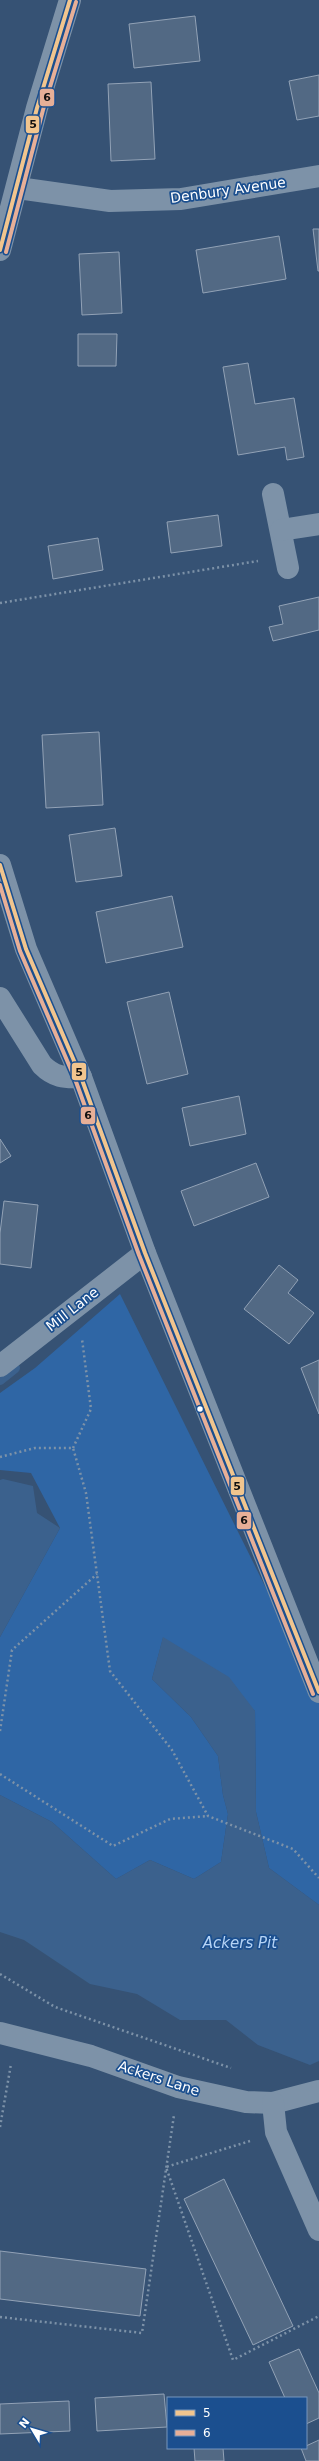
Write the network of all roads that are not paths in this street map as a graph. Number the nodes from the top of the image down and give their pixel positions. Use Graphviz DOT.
graph roads {
  1 [pos="70,0"];
  2 [pos="319,176"];
  3 [pos="18,188"];
  4 [pos="0,250"];
  5 [pos="273,494"];
  6 [pos="319,524"];
  7 [pos="281,530"];
  8 [pos="287,562"];
  9 [pos="0,865"];
  10 [pos="0,998"];
  11 [pos="81,1077"];
  12 [pos="145,1253"];
  13 [pos="0,1366"];
  14 [pos="319,1692"];
  15 [pos="8,2035"];
  16 [pos="319,2091"];
  17 [pos="273,2103"];
  18 [pos="319,2230"];
  1 -- 3 [label="street"];
  2 -- 3 [label="street, Denbury Avenue"];
  3 -- 4 [label="street"];
  5 -- 7 [label="street"];
  6 -- 7 [label="street"];
  7 -- 8 [label="street"];
  9 -- 11 [label="street"];
  10 -- 11 [label="street"];
  11 -- 12 [label="street"];
  12 -- 13 [label="street, Mill Lane"];
  12 -- 14 [label="street"];
  15 -- 17 [label="street, Ackers Lane"];
  16 -- 17 [label="street, Ackers Lane"];
  17 -- 18 [label="street"];
}
